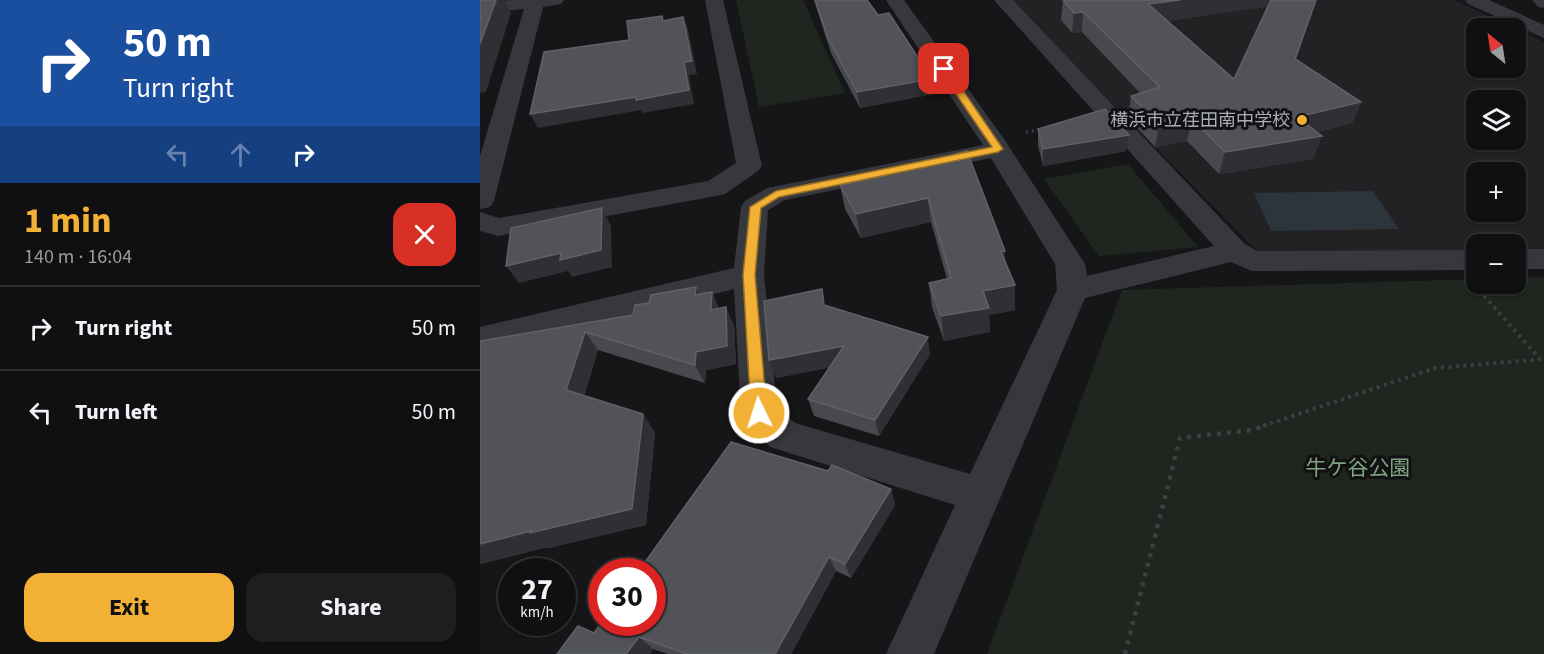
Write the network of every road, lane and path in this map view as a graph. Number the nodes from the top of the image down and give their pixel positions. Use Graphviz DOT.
graph roads {
  1 [pos="714,0"];
  2 [pos="895,0"];
  3 [pos="1002,0"];
  4 [pos="1474,0"];
  5 [pos="542,1"];
  6 [pos="480,9"];
  7 [pos="1513,18"];
  8 [pos="1526,24"];
  9 [pos="1544,32"];
  10 [pos="1046,128"];
  11 [pos="995,144"];
  12 [pos="480,201"];
  13 [pos="480,221"];
  14 [pos="1234,251"];
  15 [pos="1544,259"];
  16 [pos="1464,260"];
  17 [pos="1526,260"];
  18 [pos="749,275"];
  19 [pos="1073,291"];
  20 [pos="480,339"];
  21 [pos="1541,359"];
  22 [pos="981,495"];
  23 [pos="910,654"];
  24 [pos="1125,654"];
  1 -- 13 [label="street"];
  2 -- 11 [label="street"];
  3 -- 14 [label="street"];
  4 -- 7 [label="street"];
  5 -- 6 [label="street"];
  5 -- 12 [label="street"];
  8 -- 9 [label="street"];
  10 -- 11 [label="path"];
  11 -- 18 [label="street"];
  11 -- 19 [label="street"];
  14 -- 16 [label="street"];
  14 -- 19 [label="street"];
  15 -- 17 [label="street"];
  16 -- 21 [label="path"];
  18 -- 20 [label="street"];
  18 -- 22 [label="street"];
  19 -- 22 [label="street"];
  21 -- 24 [label="path"];
  22 -- 23 [label="street"];
}
